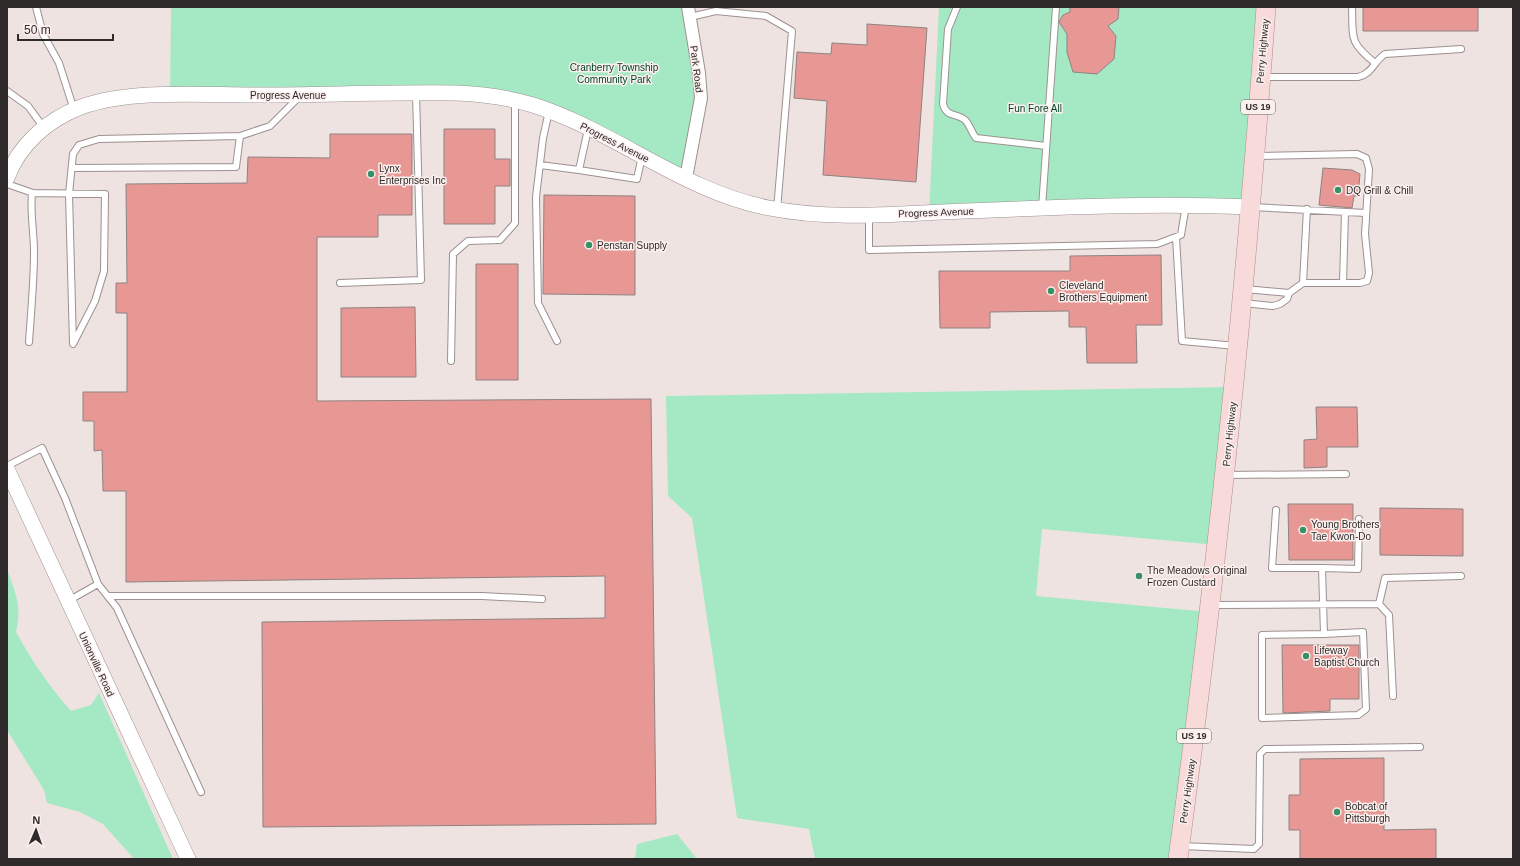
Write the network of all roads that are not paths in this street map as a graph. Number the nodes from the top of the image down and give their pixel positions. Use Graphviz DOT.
graph roads {
  1 [pos="36,7"];
  2 [pos="957,7"];
  3 [pos="1056,7"];
  4 [pos="1266,7"];
  5 [pos="1352,7"];
  6 [pos="689,12"];
  7 [pos="1461,49"];
  8 [pos="1375,63"];
  9 [pos="1260,77"];
  10 [pos="7,91"];
  11 [pos="416,93"];
  12 [pos="301,95"];
  13 [pos="515,100"];
  14 [pos="74,110"];
  15 [pos="549,111"];
  16 [pos="44,128"];
  17 [pos="588,129"];
  18 [pos="240,136"];
  19 [pos="1046,146"];
  20 [pos="642,156"];
  21 [pos="1254,156"];
  22 [pos="540,165"];
  23 [pos="72,168"];
  24 [pos="579,170"];
  25 [pos="7,178"];
  26 [pos="686,178"];
  27 [pos="7,184"];
  28 [pos="32,193"];
  29 [pos="69,194"];
  30 [pos="1186,205"];
  31 [pos="1250,207"];
  32 [pos="1042,208"];
  33 [pos="1307,209"];
  34 [pos="777,210"];
  35 [pos="1345,212"];
  36 [pos="1366,213"];
  37 [pos="869,214"];
  38 [pos="1176,237"];
  39 [pos="340,283"];
  40 [pos="1303,283"];
  41 [pos="1343,283"];
  42 [pos="1289,293"];
  43 [pos="1242,296"];
  44 [pos="557,341"];
  45 [pos="29,342"];
  46 [pos="1238,346"];
  47 [pos="452,361"];
  48 [pos="7,467"];
  49 [pos="1346,474"];
  50 [pos="1224,475"];
  51 [pos="1276,510"];
  52 [pos="1359,519"];
  53 [pos="1322,568"];
  54 [pos="1461,576"];
  55 [pos="98,584"];
  56 [pos="108,596"];
  57 [pos="542,599"];
  58 [pos="68,601"];
  59 [pos="1378,604"];
  60 [pos="1210,605"];
  61 [pos="1323,605"];
  62 [pos="1324,634"];
  63 [pos="1393,696"];
  64 [pos="1420,747"];
  65 [pos="201,792"];
  66 [pos="1179,852"];
  67 [pos="188,859"];
  1 -- 14 [label="lane"];
  2 -- 19 [label="lane"];
  3 -- 19 [label="lane"];
  4 -- 9 [label="main road, Perry Highway / US 19"];
  5 -- 8 [label="lane"];
  6 -- 26 [label="street, Park Road"];
  6 -- 34 [label="lane"];
  7 -- 8 [label="lane"];
  8 -- 9 [label="lane"];
  9 -- 21 [label="main road, Perry Highway / US 19"];
  10 -- 16 [label="lane"];
  11 -- 12 [label="street, Progress Avenue"];
  11 -- 13 [label="street, Progress Avenue"];
  11 -- 39 [label="lane"];
  12 -- 14 [label="street, Progress Avenue"];
  12 -- 18 [label="lane"];
  13 -- 15 [label="street, Progress Avenue"];
  13 -- 47 [label="lane"];
  14 -- 16 [label="street, Progress Avenue"];
  15 -- 17 [label="street, Progress Avenue"];
  15 -- 22 [label="lane"];
  16 -- 25 [label="street, Progress Avenue"];
  17 -- 20 [label="street, Progress Avenue"];
  17 -- 24 [label="lane"];
  18 -- 23 [label="lane"];
  18 -- 23 [label="lane"];
  19 -- 32 [label="lane"];
  20 -- 24 [label="lane"];
  20 -- 26 [label="street, Progress Avenue"];
  21 -- 31 [label="main road, Perry Highway / US 19"];
  21 -- 36 [label="lane"];
  22 -- 24 [label="lane"];
  22 -- 44 [label="lane"];
  23 -- 29 [label="lane"];
  26 -- 34 [label="street, Progress Avenue"];
  27 -- 28 [label="lane"];
  28 -- 29 [label="lane"];
  28 -- 45 [label="lane"];
  29 -- 29 [label="lane"];
  30 -- 31 [label="street, Progress Avenue"];
  30 -- 32 [label="street, Progress Avenue"];
  30 -- 38 [label="lane"];
  31 -- 33 [label="lane"];
  31 -- 43 [label="main road, Perry Highway / US 19"];
  32 -- 37 [label="street, Progress Avenue"];
  33 -- 35 [label="lane"];
  33 -- 40 [label="lane"];
  34 -- 37 [label="street, Progress Avenue"];
  35 -- 36 [label="lane"];
  35 -- 41 [label="lane"];
  36 -- 41 [label="lane"];
  37 -- 38 [label="lane"];
  38 -- 46 [label="lane"];
  40 -- 41 [label="lane"];
  40 -- 42 [label="lane"];
  42 -- 43 [label="lane"];
  42 -- 43 [label="lane"];
  43 -- 46 [label="main road, Perry Highway / US 19"];
  46 -- 50 [label="main road, Perry Highway / US 19"];
  48 -- 55 [label="lane"];
  48 -- 58 [label="street, Unionville Road"];
  49 -- 50 [label="lane"];
  50 -- 60 [label="main road, Perry Highway / US 19"];
  51 -- 53 [label="lane"];
  52 -- 53 [label="lane"];
  53 -- 61 [label="lane"];
  54 -- 59 [label="lane"];
  55 -- 56 [label="lane"];
  55 -- 58 [label="lane"];
  56 -- 57 [label="lane"];
  56 -- 65 [label="lane"];
  58 -- 67 [label="street, Unionville Road"];
  59 -- 61 [label="lane"];
  59 -- 63 [label="lane"];
  60 -- 61 [label="lane"];
  60 -- 66 [label="main road, Perry Highway / US 19"];
  61 -- 62 [label="lane"];
  62 -- 62 [label="lane"];
  64 -- 66 [label="lane"];
}
